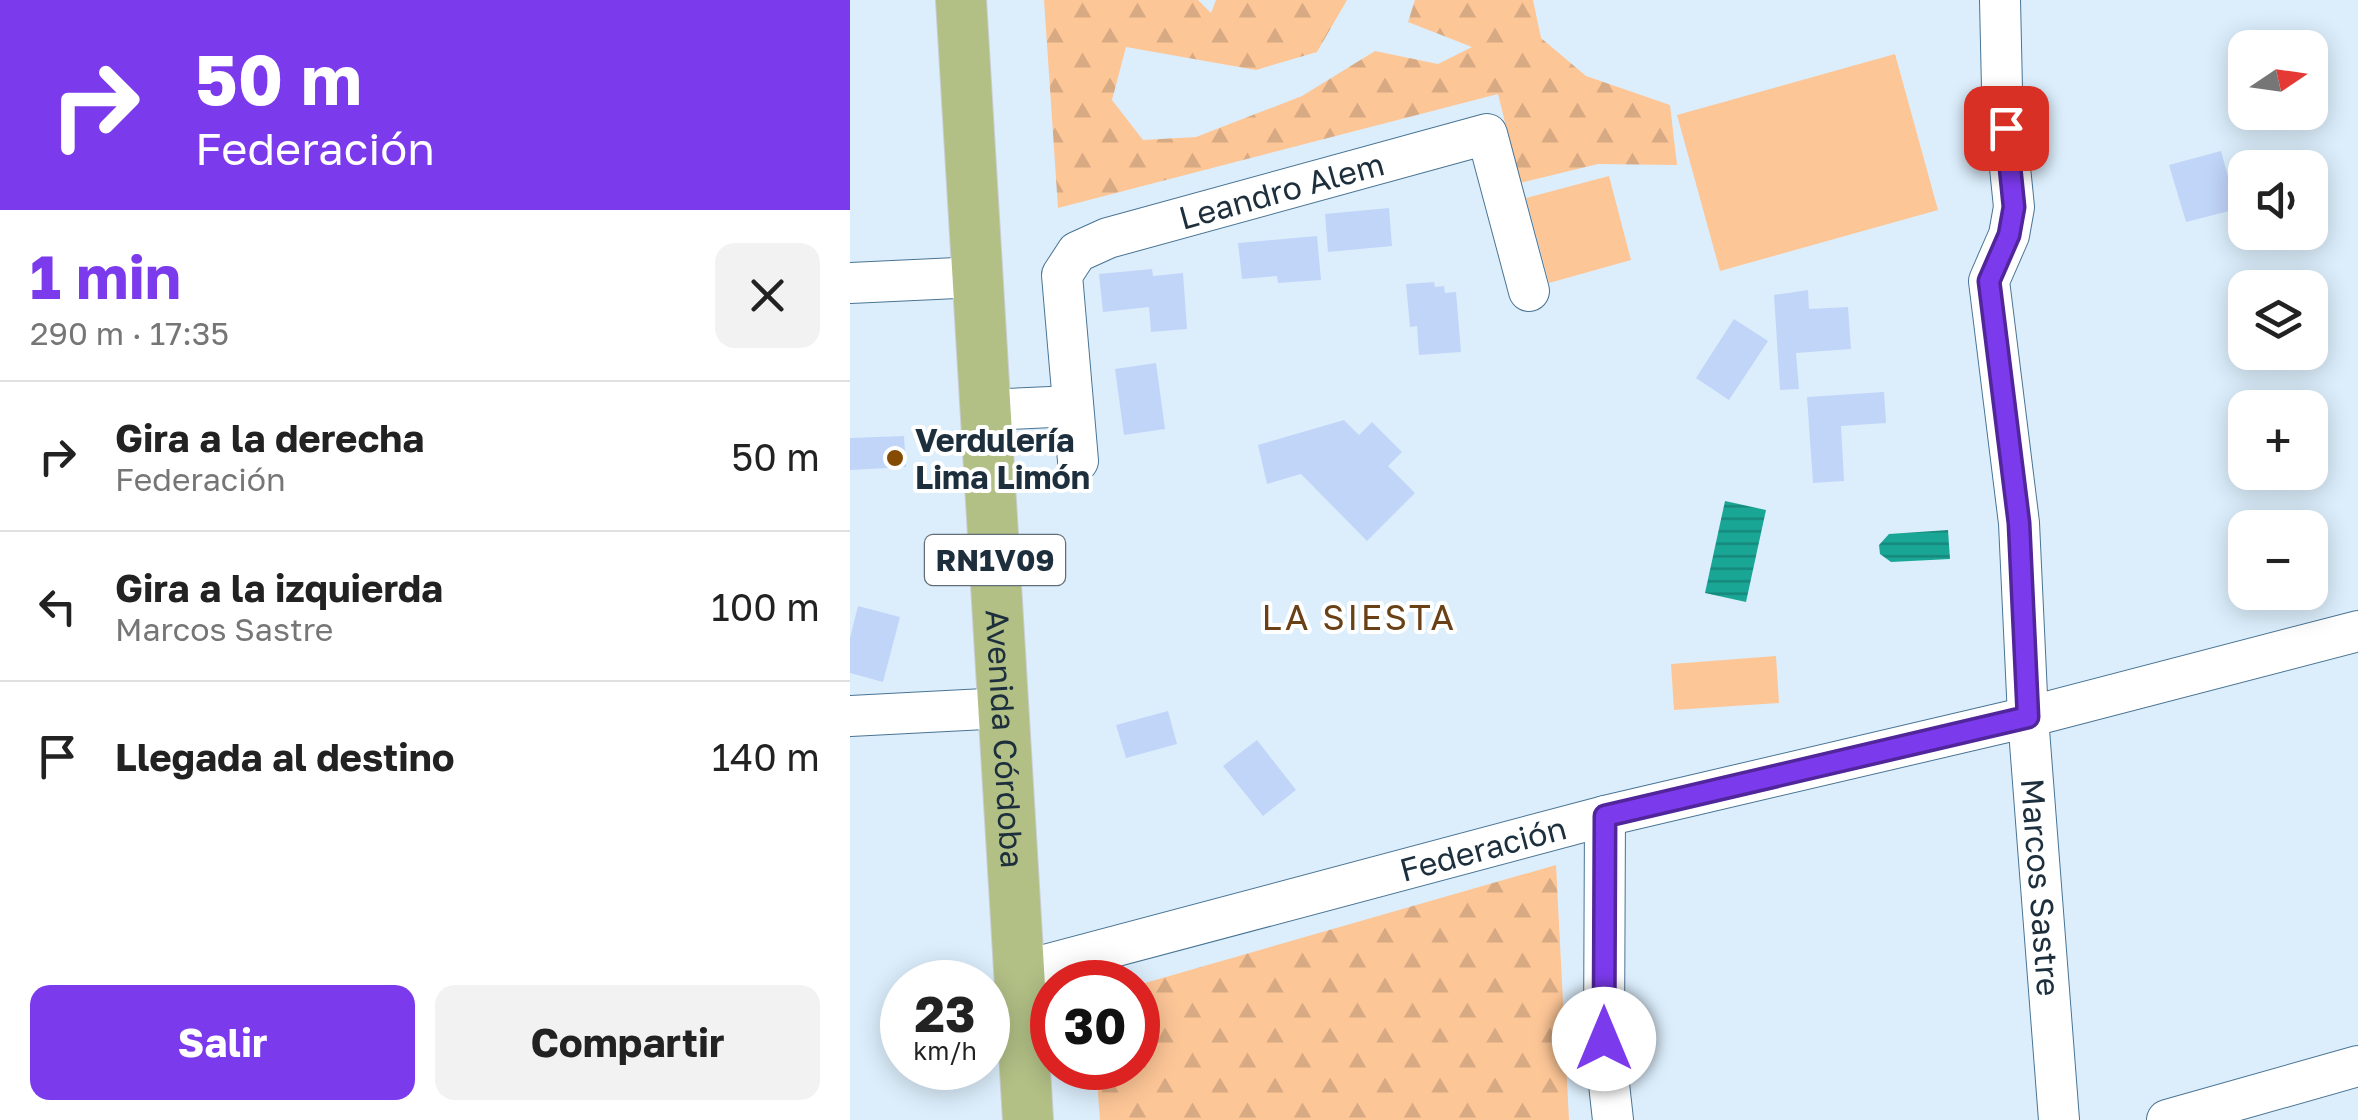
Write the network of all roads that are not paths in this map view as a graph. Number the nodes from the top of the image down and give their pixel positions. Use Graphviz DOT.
graph roads {
  1 [pos="962,0"];
  2 [pos="2000,0"];
  3 [pos="978,277"];
  4 [pos="850,283"];
  5 [pos="1528,290"];
  6 [pos="1073,406"];
  7 [pos="986,410"];
  8 [pos="1078,461"];
  9 [pos="2358,631"];
  10 [pos="1004,708"];
  11 [pos="850,716"];
  12 [pos="2028,717"];
  13 [pos="1605,816"];
  14 [pos="1019,972"];
  15 [pos="2358,1066"];
  16 [pos="1028,1120"];
  17 [pos="1613,1120"];
  18 [pos="2059,1120"];
  19 [pos="2167,1120"];
  1 -- 3 [label="main road, Avenida Córdoba / RN1V09"];
  2 -- 12 [label="street, Marcos Sastre"];
  3 -- 4 [label="street"];
  3 -- 7 [label="main road, Avenida Córdoba / RN1V09"];
  5 -- 6 [label="street, Leandro Alem"];
  6 -- 7 [label="street"];
  6 -- 8 [label="street"];
  7 -- 10 [label="main road, Avenida Córdoba / RN1V09"];
  9 -- 12 [label="street, Federación"];
  10 -- 11 [label="street"];
  10 -- 14 [label="main road, Avenida Córdoba / RN1V09"];
  12 -- 13 [label="street, Federación"];
  12 -- 18 [label="street, Marcos Sastre"];
  13 -- 14 [label="street, Federación"];
  13 -- 17 [label="street"];
  14 -- 16 [label="main road, Avenida Córdoba / RN1V09"];
  15 -- 19 [label="street"];
}
